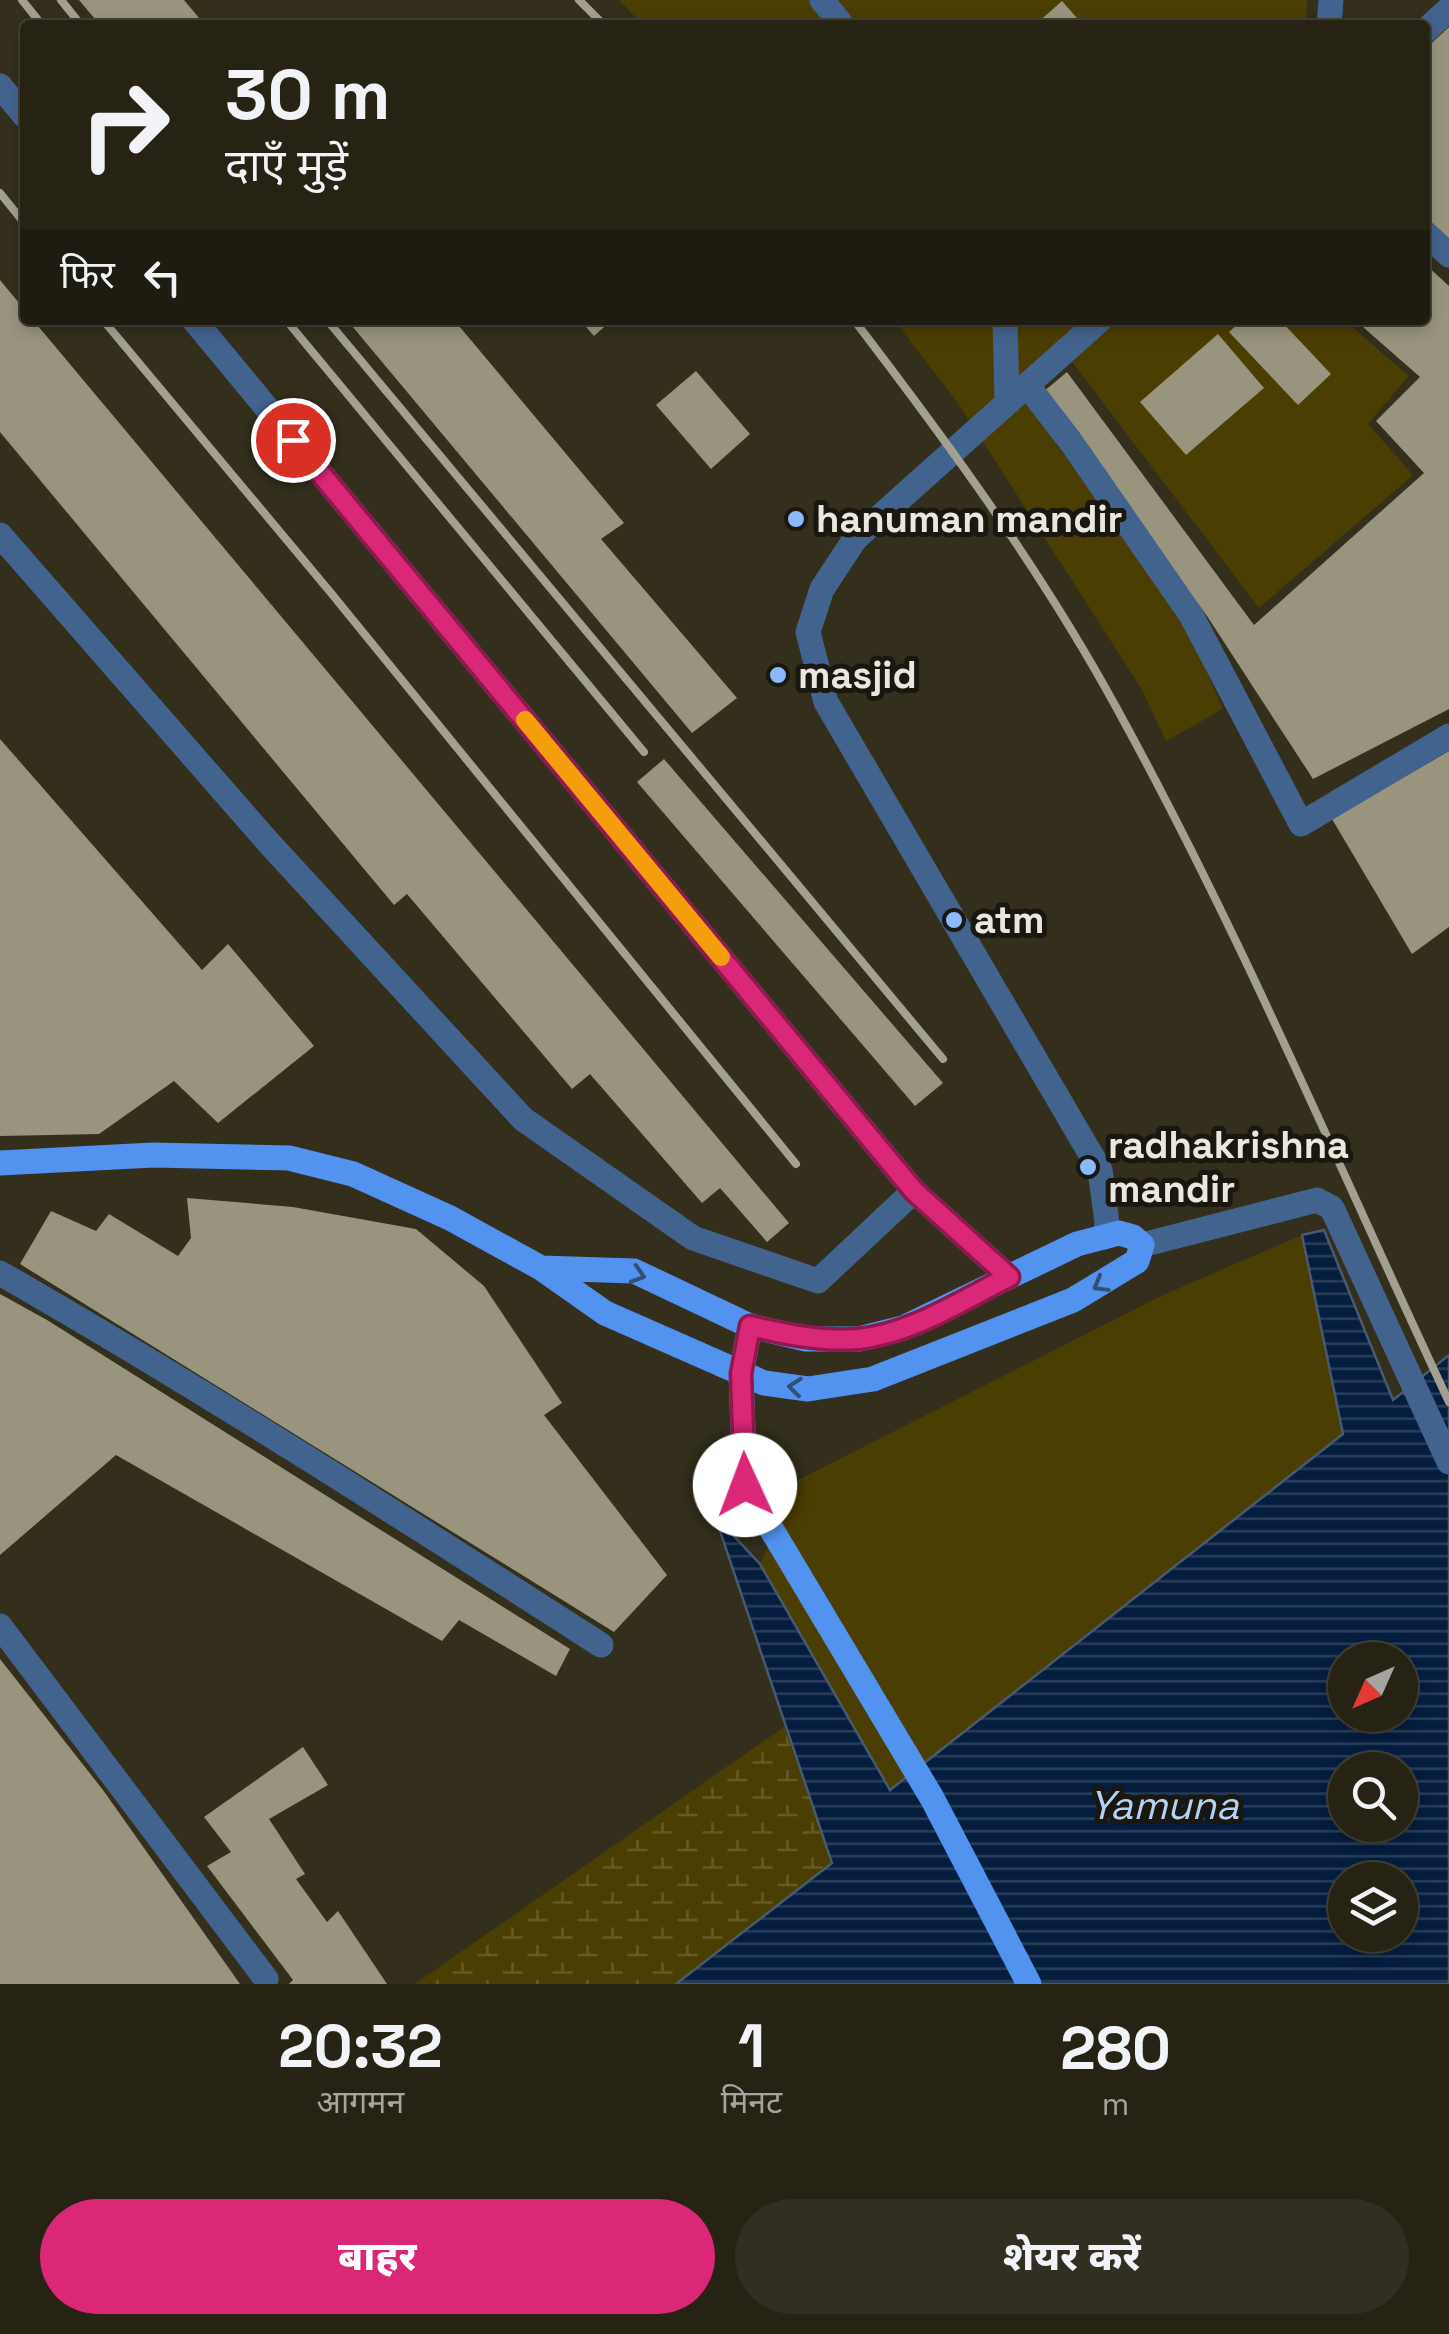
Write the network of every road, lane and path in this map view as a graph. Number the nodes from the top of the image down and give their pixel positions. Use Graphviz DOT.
graph roads {
  1 [pos="822,0"];
  2 [pos="1449,9"];
  3 [pos="838,20"];
  4 [pos="1430,26"];
  5 [pos="0,86"];
  6 [pos="20,110"];
  7 [pos="1430,237"];
  8 [pos="1449,255"];
  9 [pos="198,325"];
  10 [pos="1005,325"];
  11 [pos="1094,325"];
  12 [pos="1027,385"];
  13 [pos="1007,403"];
  14 [pos="0,535"];
  15 [pos="1449,736"];
  16 [pos="0,1163"];
  17 [pos="914,1191"];
  18 [pos="1105,1237"];
  19 [pos="1142,1245"];
  20 [pos="541,1268"];
  21 [pos="0,1273"];
  22 [pos="1009,1277"];
  23 [pos="934,1314"];
  24 [pos="750,1326"];
  25 [pos="945,1350"];
  26 [pos="741,1374"];
  27 [pos="1449,1462"];
  28 [pos="0,1626"];
  29 [pos="601,1646"];
  30 [pos="266,1979"];
  31 [pos="1029,1984"];
  1 -- 3 [label="street"];
  2 -- 4 [label="street"];
  5 -- 6 [label="street"];
  7 -- 8 [label="street"];
  9 -- 17 [label="street"];
  10 -- 13 [label="street"];
  11 -- 12 [label="street"];
  12 -- 13 [label="street"];
  12 -- 15 [label="street"];
  13 -- 18 [label="street"];
  14 -- 17 [label="street"];
  16 -- 20 [label="main road"];
  17 -- 22 [label="street"];
  18 -- 19 [label="main road"];
  18 -- 22 [label="main road"];
  19 -- 25 [label="main road, one-way"];
  19 -- 27 [label="street"];
  20 -- 24 [label="main road, one-way"];
  20 -- 26 [label="main road"];
  21 -- 29 [label="street"];
  22 -- 23 [label="main road"];
  23 -- 24 [label="main road"];
  23 -- 25 [label="main road"];
  24 -- 26 [label="main road"];
  25 -- 26 [label="main road, one-way"];
  26 -- 31 [label="main road"];
  28 -- 30 [label="street"];
}
